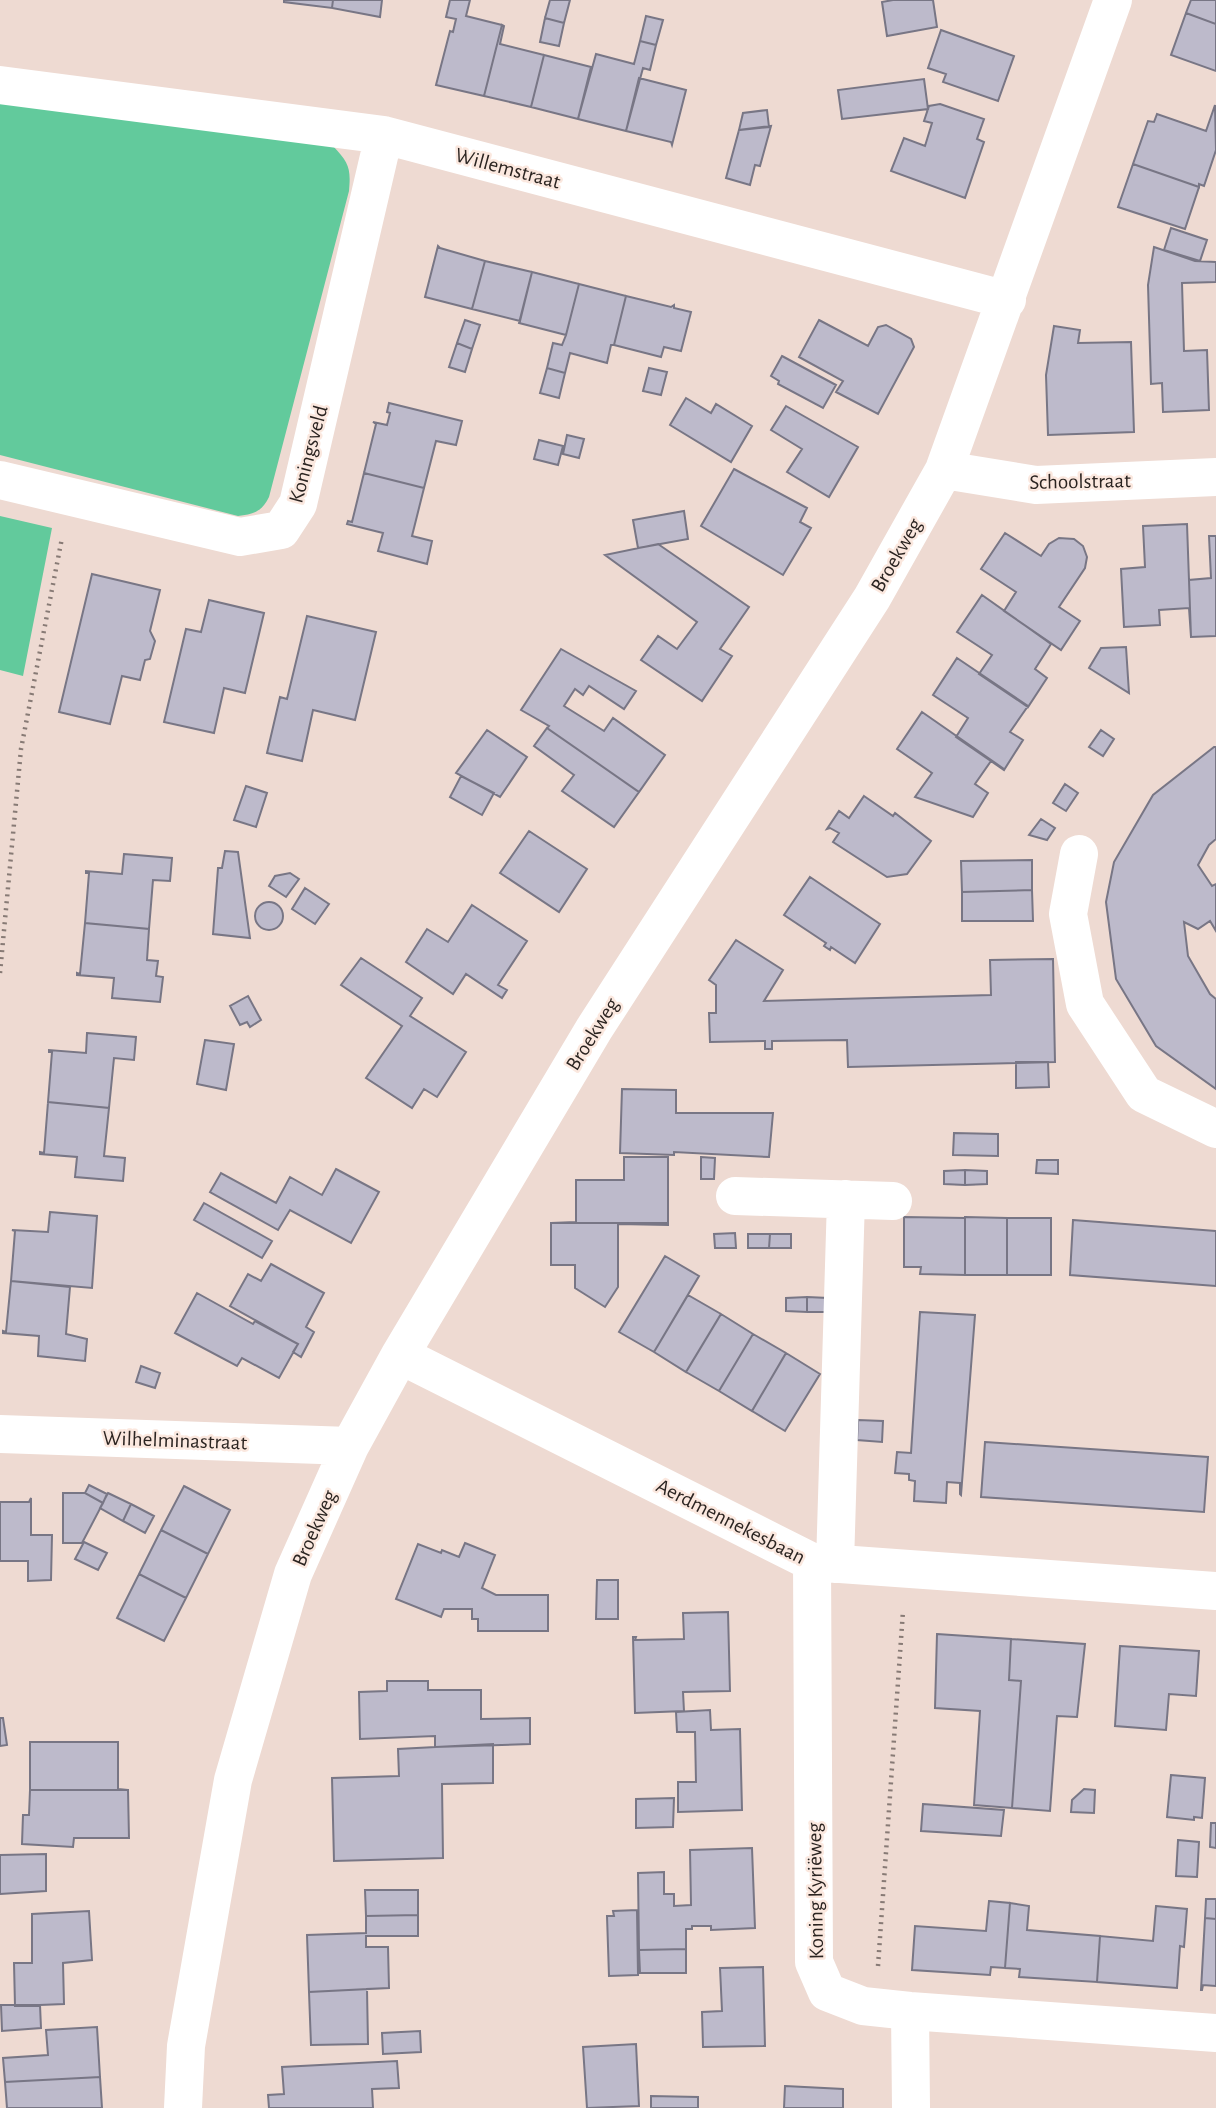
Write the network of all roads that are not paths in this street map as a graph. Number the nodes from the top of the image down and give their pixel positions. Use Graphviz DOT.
graph roads {
  1 [pos="1113,0"];
  2 [pos="0,85"];
  3 [pos="384,135"];
  4 [pos="1007,300"];
  5 [pos="944,470"];
  6 [pos="1216,477"];
  7 [pos="0,480"];
  8 [pos="1079,854"];
  9 [pos="1216,1129"];
  10 [pos="734,1196"];
  11 [pos="846,1199"];
  12 [pos="893,1200"];
  13 [pos="401,1355"];
  14 [pos="0,1434"];
  15 [pos="350,1446"];
  16 [pos="823,1563"];
  17 [pos="1216,1591"];
  18 [pos="892,2009"];
  19 [pos="1216,2033"];
  20 [pos="183,2108"];
  21 [pos="911,2108"];
  1 -- 4 [label="street, Broekweg"];
  2 -- 3 [label="street, Willemstraat"];
  3 -- 4 [label="street, Willemstraat"];
  3 -- 7 [label="street, Koningsveld"];
  4 -- 5 [label="street, Broekweg"];
  5 -- 6 [label="street, Schoolstraat"];
  5 -- 13 [label="street, Broekweg"];
  8 -- 9 [label="street"];
  10 -- 11 [label="street"];
  11 -- 12 [label="street"];
  11 -- 16 [label="street, Koning Kyriëweg"];
  13 -- 15 [label="street, Broekweg"];
  13 -- 16 [label="street, Aerdmennekesbaan"];
  14 -- 15 [label="street, Wilhelminastraat"];
  15 -- 20 [label="street, Broekweg"];
  16 -- 17 [label="street, Aerdmennekesbaan"];
  16 -- 18 [label="street, Koning Kyriëweg"];
  18 -- 19 [label="street, Koning Kyriëweg"];
  18 -- 21 [label="street"];
}
